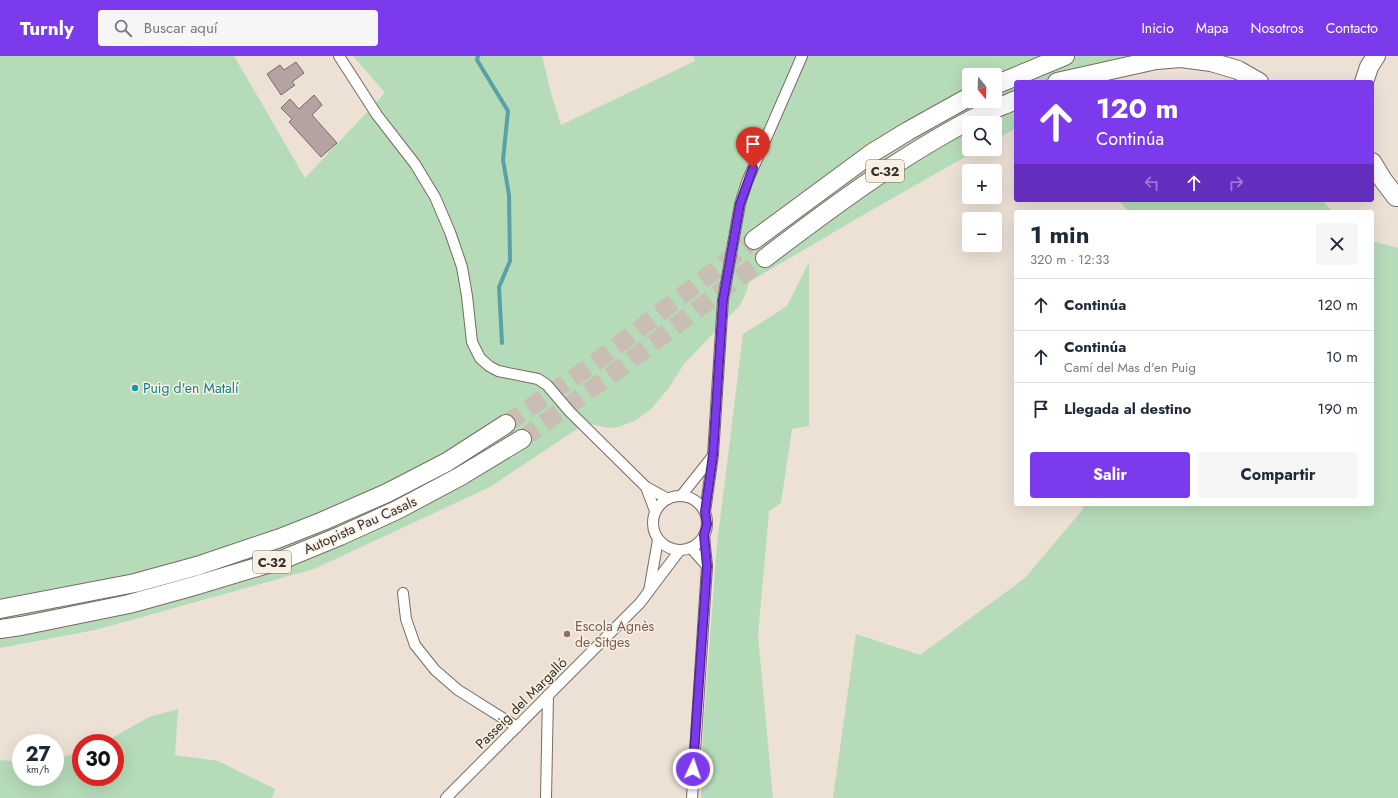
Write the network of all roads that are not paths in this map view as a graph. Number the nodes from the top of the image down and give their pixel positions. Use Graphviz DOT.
graph roads {
  1 [pos="339,56"];
  2 [pos="802,56"];
  3 [pos="1040,56"];
  4 [pos="1065,56"];
  5 [pos="1125,56"];
  6 [pos="1376,56"];
  7 [pos="1002,80"];
  8 [pos="1062,80"];
  9 [pos="1066,80"];
  10 [pos="1256,80"];
  11 [pos="1365,80"];
  12 [pos="1002,82"];
  13 [pos="962,101"];
  14 [pos="1014,101"];
  15 [pos="1374,165"];
  16 [pos="1374,186"];
  17 [pos="754,240"];
  18 [pos="765,258"];
  19 [pos="506,424"];
  20 [pos="522,439"];
  21 [pos="713,455"];
  22 [pos="646,487"];
  23 [pos="681,496"];
  24 [pos="668,499"];
  25 [pos="655,511"];
  26 [pos="705,512"];
  27 [pos="704,535"];
  28 [pos="658,540"];
  29 [pos="691,548"];
  30 [pos="680,550"];
  31 [pos="707,566"];
  32 [pos="403,593"];
  33 [pos="648,593"];
  34 [pos="0,609"];
  35 [pos="0,629"];
  36 [pos="548,695"];
  37 [pos="517,727"];
  38 [pos="446,798"];
  39 [pos="546,798"];
  40 [pos="692,798"];
  1 -- 22 [label="street"];
  2 -- 21 [label="street"];
  3 -- 7 [label="highway"];
  4 -- 12 [label="highway"];
  5 -- 8 [label="highway"];
  6 -- 11 [label="highway"];
  9 -- 10 [label="highway"];
  13 -- 17 [label="highway, C-32"];
  14 -- 18 [label="highway, C-32"];
  15 -- 16 [label="highway"];
  19 -- 34 [label="highway, Autopista Pau Casals / C-32"];
  20 -- 35 [label="highway, Autopista Pau Casals / C-32"];
  21 -- 23 [label="street"];
  21 -- 26 [label="street"];
  22 -- 24 [label="street"];
  22 -- 25 [label="street"];
  23 -- 24 [label="street"];
  23 -- 26 [label="street"];
  24 -- 25 [label="street"];
  25 -- 28 [label="street"];
  26 -- 27 [label="street"];
  27 -- 29 [label="street"];
  27 -- 31 [label="street"];
  28 -- 30 [label="street"];
  28 -- 33 [label="street"];
  29 -- 30 [label="street"];
  29 -- 31 [label="street"];
  30 -- 33 [label="street, Passeig del Margalló"];
  31 -- 40 [label="street"];
  32 -- 37 [label="street"];
  33 -- 36 [label="street, Passeig del Margalló"];
  36 -- 37 [label="street, Passeig del Margalló"];
  36 -- 39 [label="street"];
  37 -- 38 [label="street, Passeig del Margalló"];
}
